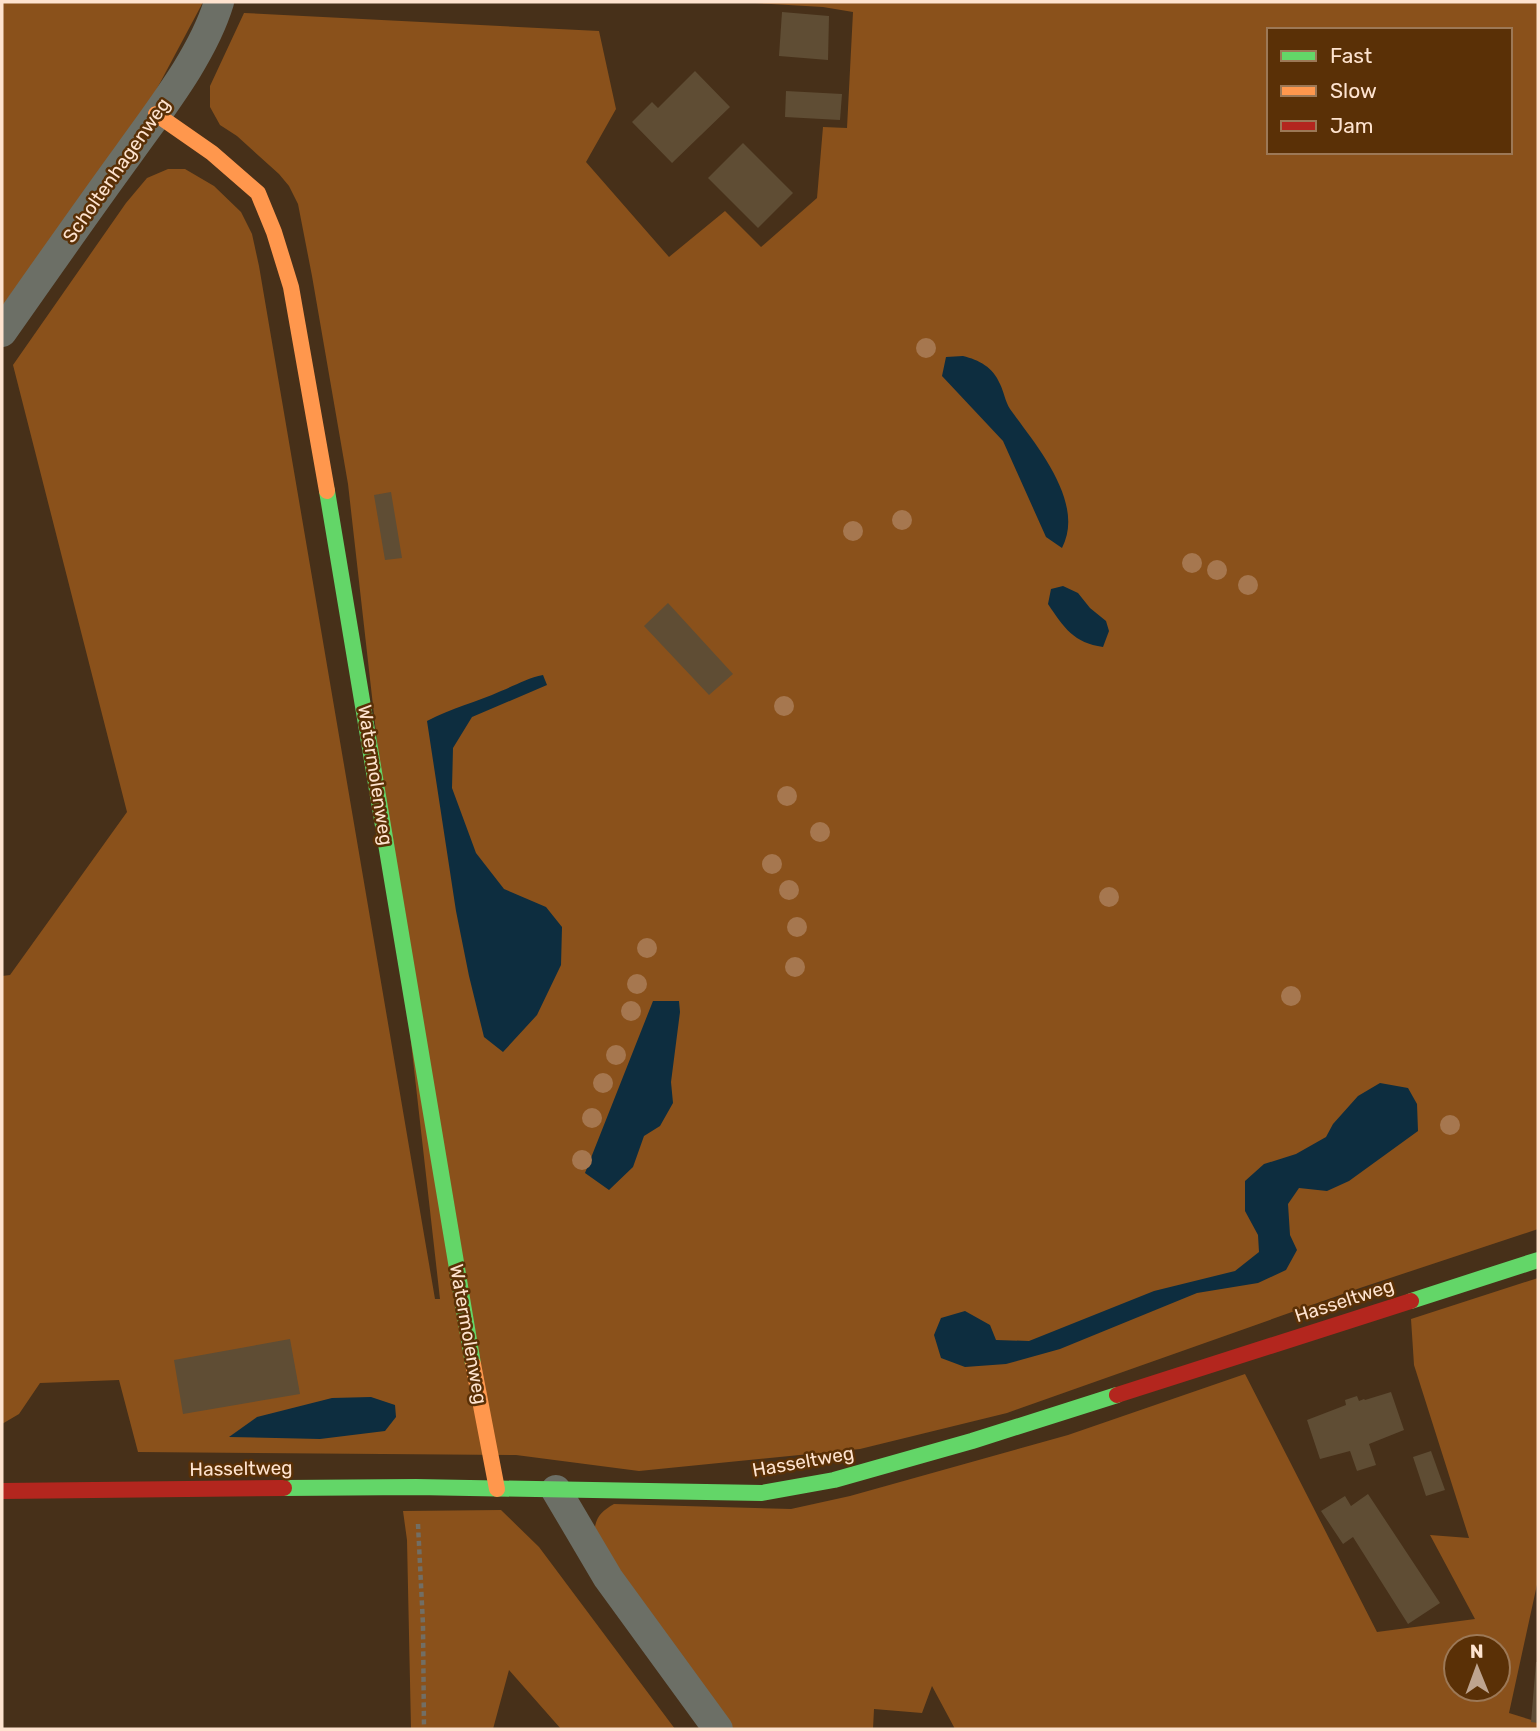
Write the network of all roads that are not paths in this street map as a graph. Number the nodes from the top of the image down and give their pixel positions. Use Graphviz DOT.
graph roads {
  1 [pos="219,2"];
  2 [pos="156,114"];
  3 [pos="2,332"];
  4 [pos="1538,1260"];
  5 [pos="497,1489"];
  6 [pos="556,1490"];
  7 [pos="2,1491"];
  8 [pos="718,1729"];
  1 -- 2 [label="street, Scholtenhagenweg"];
  2 -- 3 [label="street, Scholtenhagenweg"];
  2 -- 5 [label="street, Watermolenweg"];
  4 -- 6 [label="street, Hasseltweg"];
  5 -- 6 [label="street, Hasseltweg"];
  5 -- 7 [label="street, Hasseltweg"];
  6 -- 8 [label="street"];
}
